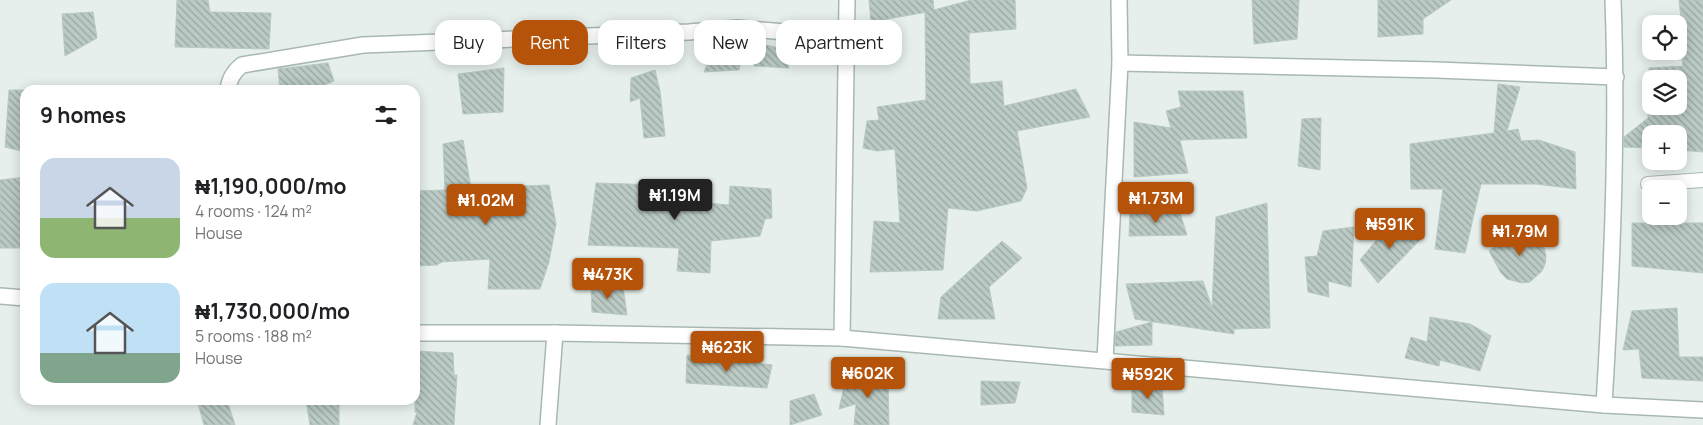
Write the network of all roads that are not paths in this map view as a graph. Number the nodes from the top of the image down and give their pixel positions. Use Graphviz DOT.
graph roads {
  1 [pos="847,0"];
  2 [pos="1119,0"];
  3 [pos="1613,0"];
  4 [pos="847,20"];
  5 [pos="776,31"];
  6 [pos="1120,63"];
  7 [pos="847,65"];
  8 [pos="1616,77"];
  9 [pos="228,85"];
  10 [pos="1703,180"];
  11 [pos="1687,181"];
  12 [pos="0,296"];
  13 [pos="20,298"];
  14 [pos="420,333"];
  15 [pos="555,333"];
  16 [pos="842,338"];
  17 [pos="1105,360"];
  18 [pos="1604,405"];
  19 [pos="1703,410"];
  20 [pos="548,425"];
  1 -- 4 [label="street"];
  2 -- 6 [label="street"];
  3 -- 8 [label="street"];
  5 -- 9 [label="street"];
  6 -- 8 [label="street"];
  6 -- 17 [label="street"];
  7 -- 16 [label="street"];
  8 -- 18 [label="street"];
  10 -- 11 [label="lane"];
  12 -- 13 [label="street"];
  14 -- 15 [label="street"];
  15 -- 16 [label="street"];
  15 -- 20 [label="street"];
  16 -- 17 [label="street"];
  17 -- 18 [label="street"];
  18 -- 19 [label="street"];
}
